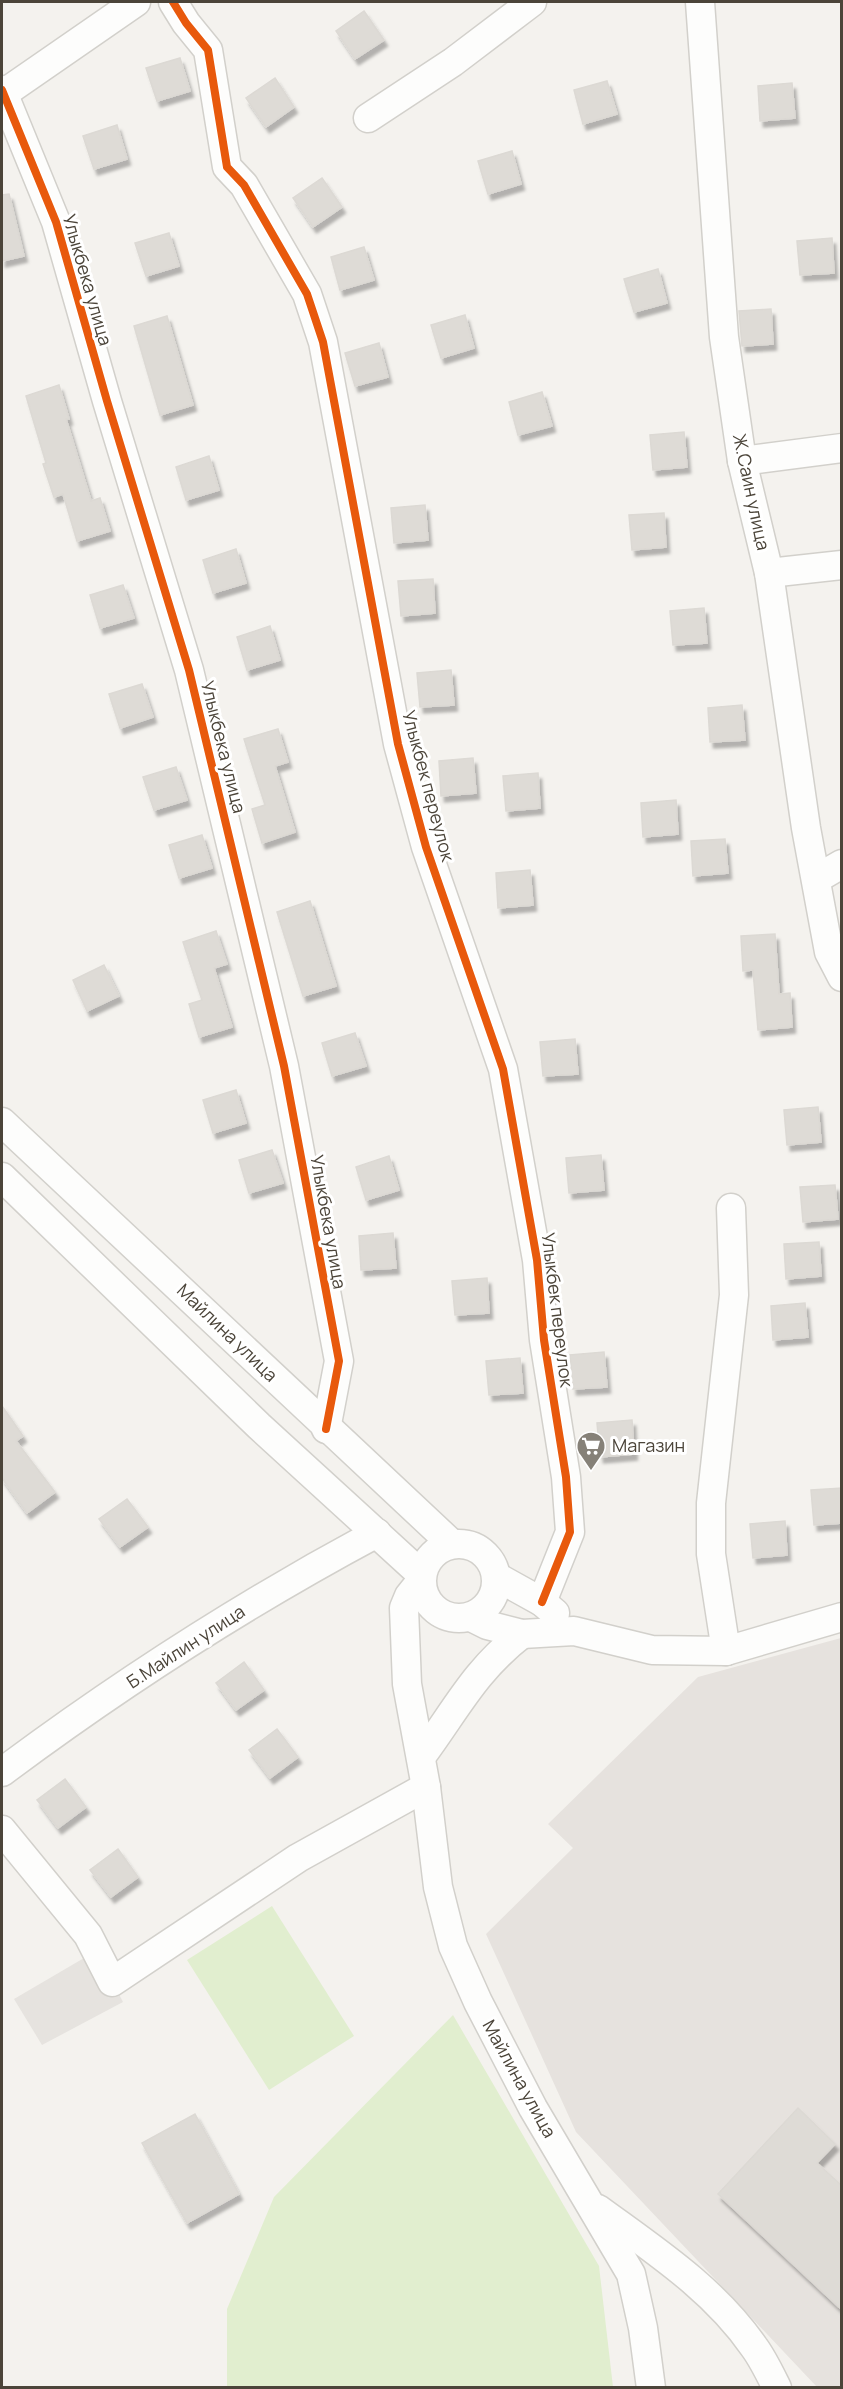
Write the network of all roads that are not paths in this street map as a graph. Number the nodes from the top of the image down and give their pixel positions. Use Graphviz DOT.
graph roads {
  1 [pos="136,2"];
  2 [pos="173,2"];
  3 [pos="532,2"];
  4 [pos="700,2"];
  5 [pos="2,92"];
  6 [pos="368,118"];
  7 [pos="842,448"];
  8 [pos="742,461"];
  9 [pos="842,565"];
  10 [pos="769,573"];
  11 [pos="842,864"];
  12 [pos="816,879"];
  13 [pos="842,977"];
  14 [pos="2,1122"];
  15 [pos="2,1177"];
  16 [pos="731,1208"];
  17 [pos="326,1429"];
  18 [pos="377,1533"];
  19 [pos="452,1544"];
  20 [pos="497,1577"];
  21 [pos="422,1578"];
  22 [pos="542,1602"];
  23 [pos="471,1617"];
  24 [pos="842,1617"];
  25 [pos="574,1631"];
  26 [pos="522,1634"];
  27 [pos="726,1651"];
  28 [pos="421,1757"];
  29 [pos="2,1772"];
  30 [pos="426,1787"];
  31 [pos="2,1830"];
  32 [pos="592,2205"];
  33 [pos="651,2388"];
  34 [pos="777,2388"];
  1 -- 5 [label="street"];
  2 -- 22 [label="street, Улыкбек переулок"];
  3 -- 6 [label="street"];
  4 -- 8 [label="street, Ж.Саин улица"];
  5 -- 17 [label="street, Улыкбека улица"];
  7 -- 8 [label="street"];
  8 -- 10 [label="street, Ж.Саин улица"];
  9 -- 10 [label="street"];
  10 -- 12 [label="street, Ж.Саин улица"];
  11 -- 12 [label="street"];
  12 -- 13 [label="street, Ж.Саин улица"];
  14 -- 17 [label="street, Майлина улица"];
  15 -- 18 [label="street"];
  16 -- 27 [label="street"];
  17 -- 19 [label="street, Майлина улица"];
  18 -- 21 [label="street"];
  18 -- 29 [label="street, Б.Майлин улица"];
  19 -- 20 [label="street"];
  19 -- 21 [label="street, Майлина улица"];
  20 -- 22 [label="street"];
  20 -- 23 [label="street"];
  21 -- 23 [label="street"];
  21 -- 28 [label="street, Майлина улица"];
  22 -- 25 [label="street"];
  23 -- 26 [label="street"];
  24 -- 27 [label="street"];
  25 -- 26 [label="street"];
  25 -- 27 [label="street"];
  26 -- 28 [label="street"];
  28 -- 30 [label="street, Майлина улица"];
  30 -- 31 [label="street"];
  30 -- 32 [label="street, Майлина улица"];
  32 -- 33 [label="street, Майлина улица"];
  32 -- 34 [label="street"];
}
